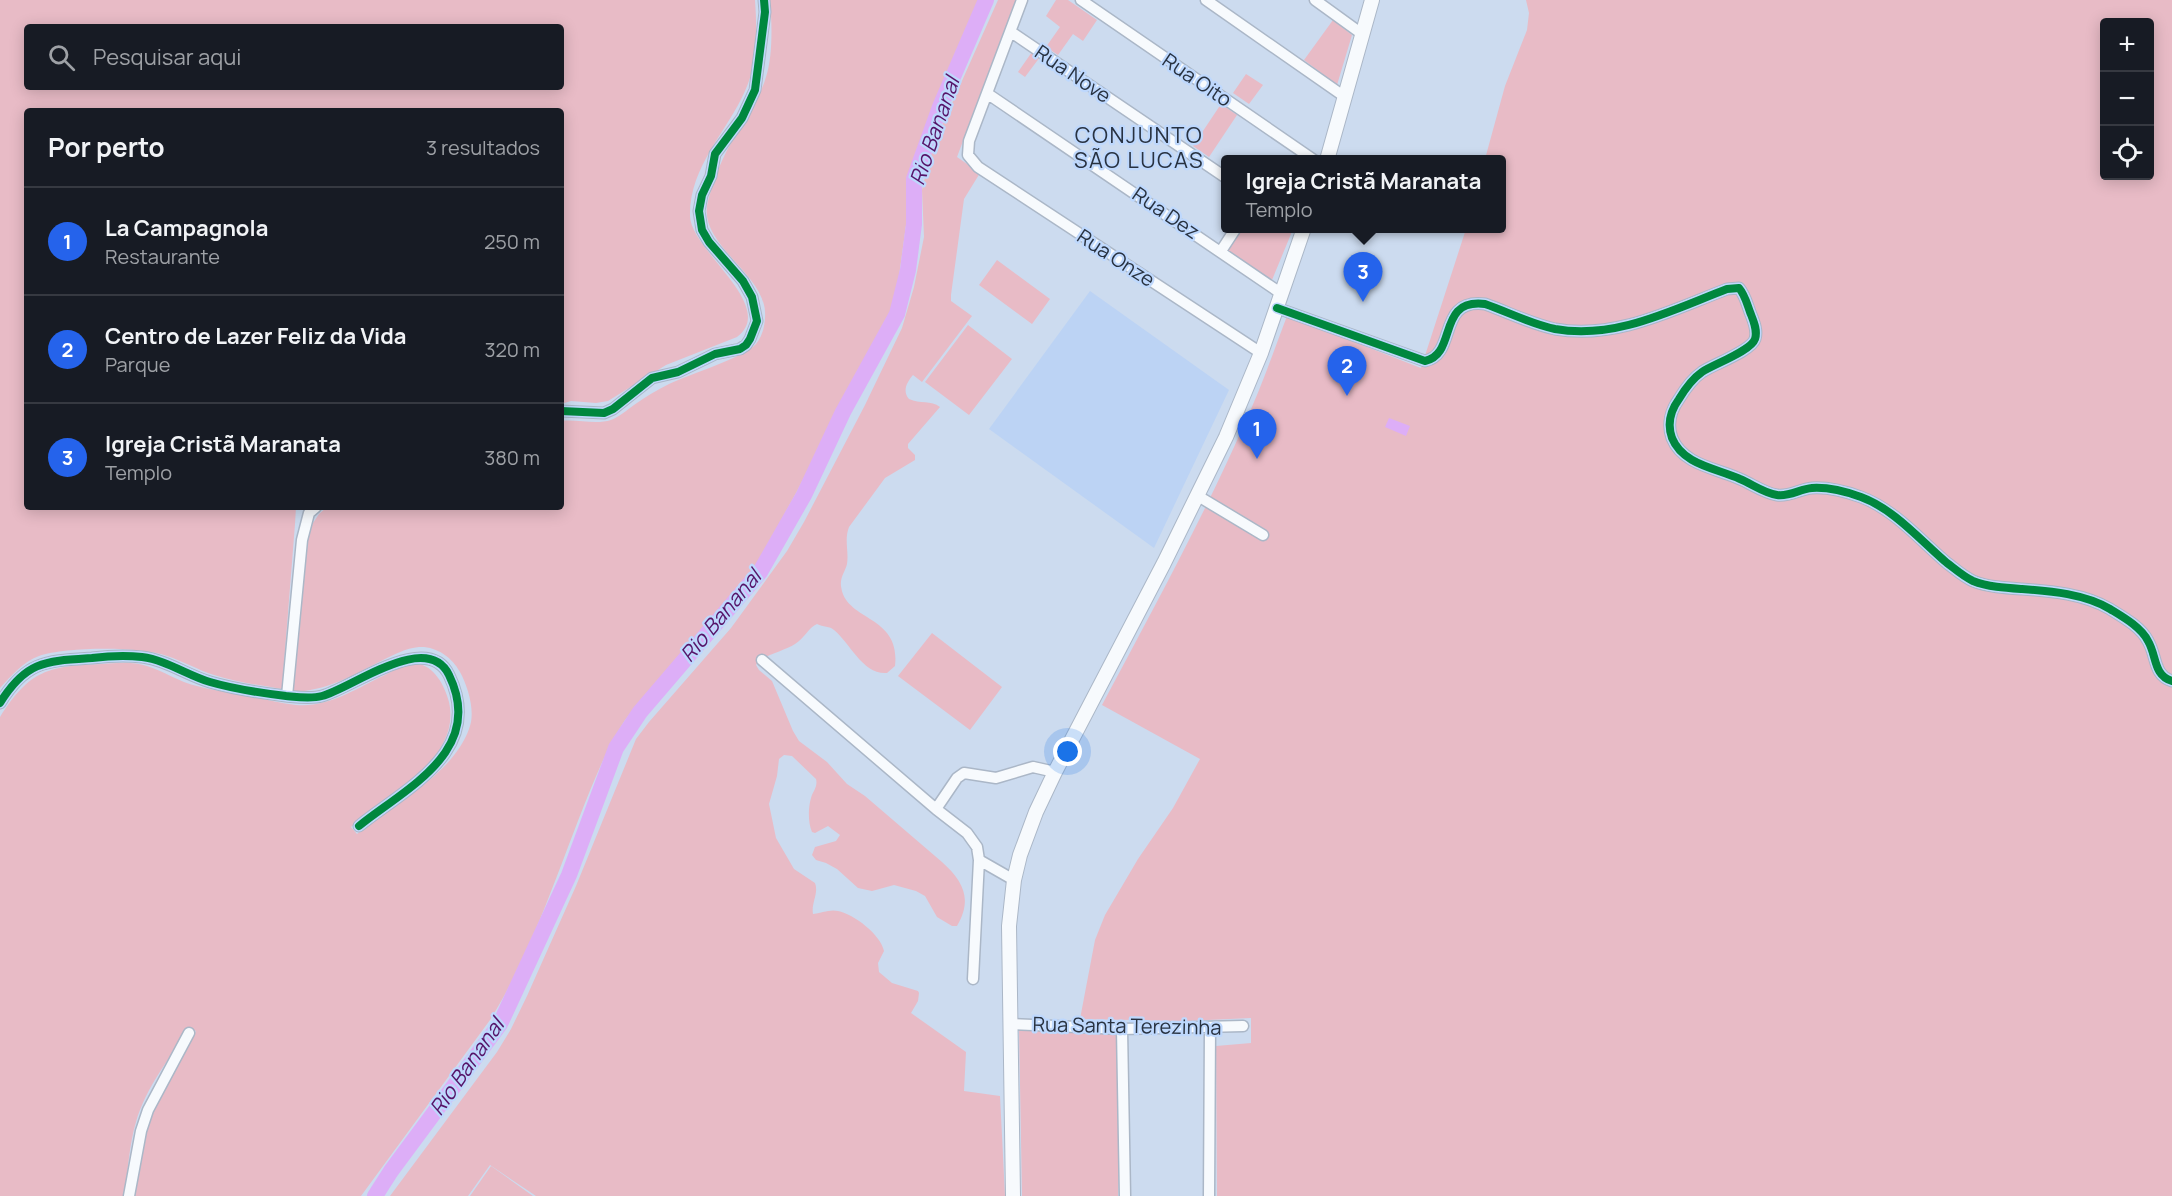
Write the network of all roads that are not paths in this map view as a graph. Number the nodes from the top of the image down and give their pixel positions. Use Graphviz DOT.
graph roads {
  1 [pos="764,0"];
  2 [pos="1022,0"];
  3 [pos="1081,0"];
  4 [pos="1206,0"];
  5 [pos="1316,0"];
  6 [pos="1372,0"];
  7 [pos="1011,32"];
  8 [pos="1362,34"];
  9 [pos="988,94"];
  10 [pos="1345,97"];
  11 [pos="1308,155"];
  12 [pos="1328,155"];
  13 [pos="1221,174"];
  14 [pos="1233,233"];
  15 [pos="1302,233"];
  16 [pos="1221,251"];
  17 [pos="1282,294"];
  18 [pos="1277,308"];
  19 [pos="1261,353"];
  20 [pos="564,411"];
  21 [pos="1198,496"];
  22 [pos="310,510"];
  23 [pos="1263,535"];
  24 [pos="762,660"];
  25 [pos="2172,681"];
  26 [pos="287,696"];
  27 [pos="0,703"];
  28 [pos="1055,772"];
  29 [pos="936,809"];
  30 [pos="359,826"];
  31 [pos="979,860"];
  32 [pos="1014,880"];
  33 [pos="973,979"];
  34 [pos="1011,1024"];
  35 [pos="1243,1026"];
  36 [pos="1210,1028"];
  37 [pos="1122,1029"];
  38 [pos="189,1033"];
  39 [pos="129,1196"];
  40 [pos="1013,1196"];
  41 [pos="1125,1196"];
  42 [pos="1209,1196"];
  1 -- 20 [label="street"];
  2 -- 7 [label="street"];
  3 -- 11 [label="street, Rua Oito"];
  4 -- 10 [label="street"];
  5 -- 8 [label="street"];
  6 -- 8 [label="main road"];
  7 -- 9 [label="street"];
  7 -- 13 [label="street, Rua Nove"];
  8 -- 10 [label="main road"];
  9 -- 16 [label="street, Rua Dez"];
  9 -- 19 [label="street, Rua Onze"];
  10 -- 12 [label="main road"];
  14 -- 16 [label="street"];
  15 -- 17 [label="main road"];
  16 -- 17 [label="street, Rua Dez"];
  17 -- 18 [label="main road"];
  18 -- 19 [label="main road"];
  18 -- 25 [label="street"];
  19 -- 21 [label="main road"];
  21 -- 23 [label="street"];
  21 -- 28 [label="main road"];
  22 -- 26 [label="street"];
  24 -- 29 [label="street"];
  26 -- 27 [label="street"];
  26 -- 30 [label="street"];
  28 -- 29 [label="street"];
  28 -- 32 [label="main road"];
  29 -- 31 [label="street"];
  31 -- 32 [label="street"];
  31 -- 33 [label="street"];
  32 -- 34 [label="main road"];
  34 -- 37 [label="street, Rua Santa Terezinha"];
  34 -- 40 [label="main road"];
  35 -- 36 [label="street, Rua Santa Terezinha"];
  36 -- 37 [label="street, Rua Santa Terezinha"];
  36 -- 42 [label="street"];
  37 -- 41 [label="street"];
  38 -- 39 [label="street"];
}
